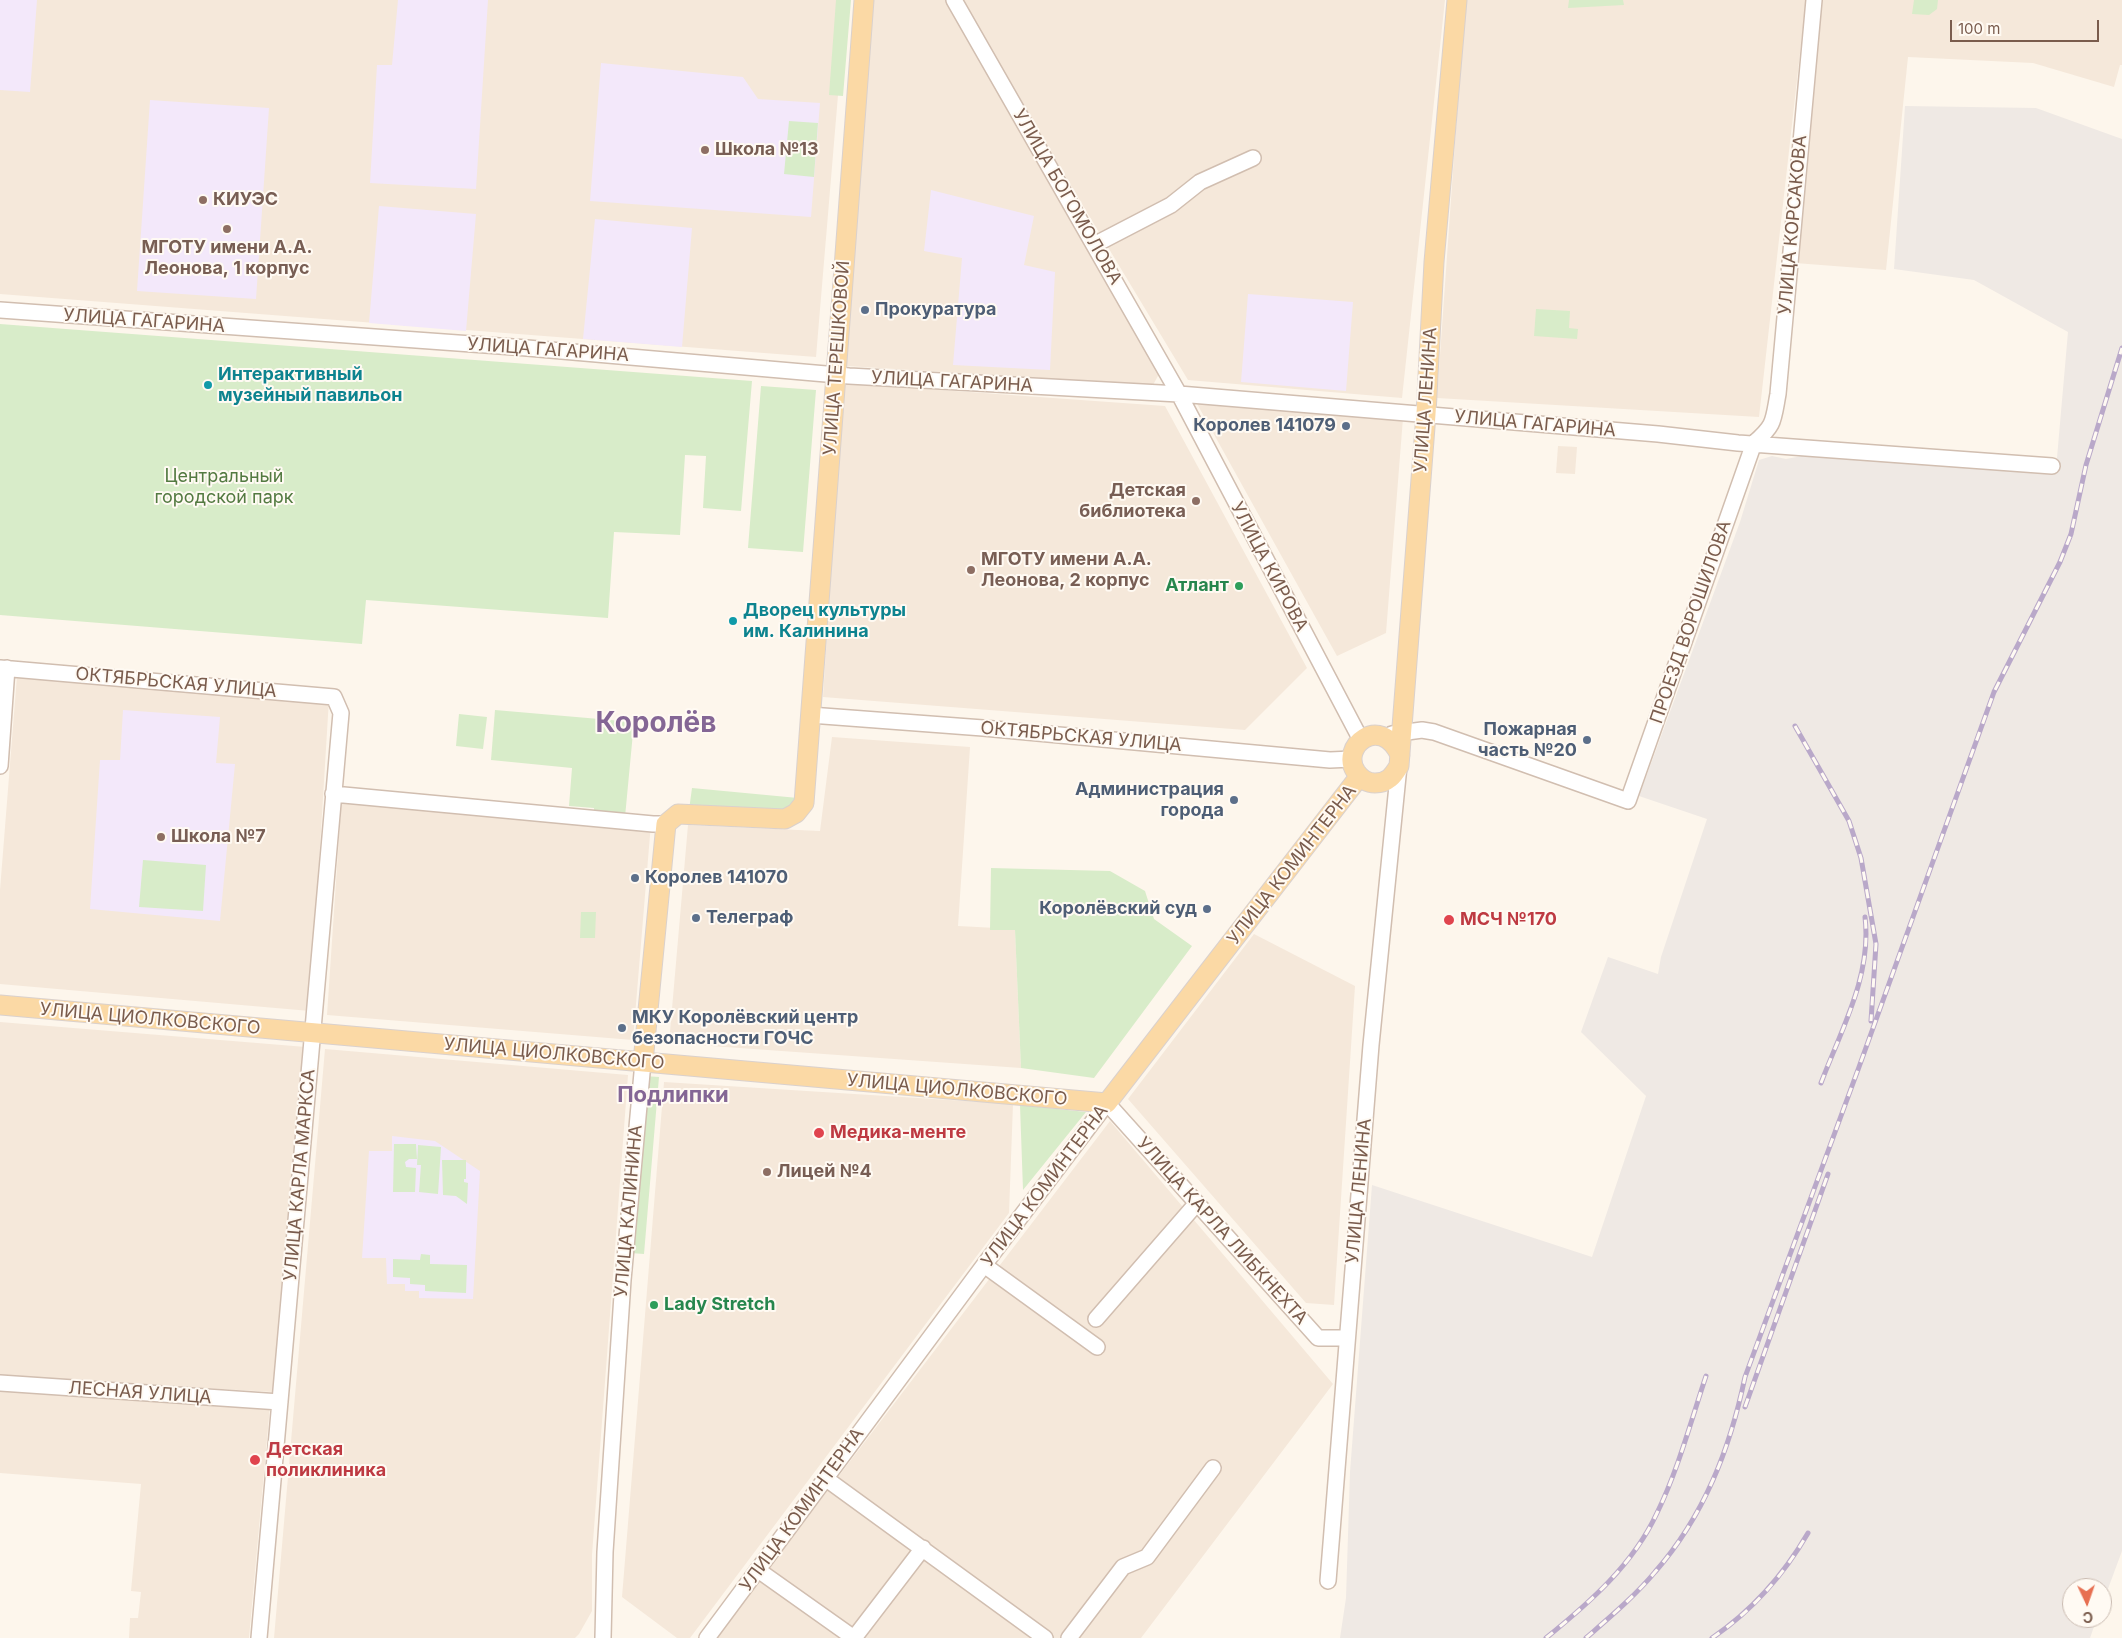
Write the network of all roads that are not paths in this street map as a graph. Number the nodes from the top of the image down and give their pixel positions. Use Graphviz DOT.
graph roads {
  1 [pos="864,0"];
  2 [pos="954,0"];
  3 [pos="1457,0"];
  4 [pos="1814,0"];
  5 [pos="1253,158"];
  6 [pos="1094,245"];
  7 [pos="0,310"];
  8 [pos="836,375"];
  9 [pos="1179,394"];
  10 [pos="1426,414"];
  11 [pos="1754,443"];
  12 [pos="2052,466"];
  13 [pos="4,668"];
  14 [pos="341,713"];
  15 [pos="810,715"];
  16 [pos="1392,734"];
  17 [pos="1361,740"];
  18 [pos="1352,759"];
  19 [pos="1399,761"];
  20 [pos="0,766"];
  21 [pos="1359,777"];
  22 [pos="1382,783"];
  23 [pos="334,794"];
  24 [pos="1395,801"];
  25 [pos="672,819"];
  26 [pos="0,1005"];
  27 [pos="312,1033"];
  28 [pos="642,1062"];
  29 [pos="1108,1103"];
  30 [pos="1197,1203"];
  31 [pos="984,1265"];
  32 [pos="1096,1319"];
  33 [pos="1346,1338"];
  34 [pos="1097,1347"];
  35 [pos="0,1383"];
  36 [pos="280,1402"];
  37 [pos="1213,1468"];
  38 [pos="825,1478"];
  39 [pos="923,1548"];
  40 [pos="758,1570"];
  41 [pos="1328,1581"];
  42 [pos="605,1614"];
  43 [pos="259,1638"];
  44 [pos="596,1638"];
  45 [pos="603,1638"];
  46 [pos="707,1638"];
  47 [pos="854,1638"];
  48 [pos="1045,1638"];
  49 [pos="1069,1638"];
  1 -- 8 [label="main road, УЛИЦА ТЕРЕШКОВОЙ"];
  2 -- 6 [label="street, УЛИЦА БОГОМОЛОВА"];
  3 -- 10 [label="main road, УЛИЦА ЛЕНИНА"];
  4 -- 11 [label="street, УЛИЦА КОРСАКОВА"];
  5 -- 6 [label="street"];
  6 -- 9 [label="street, УЛИЦА БОГОМОЛОВА"];
  7 -- 8 [label="street, УЛИЦА ГАГАРИНА"];
  8 -- 9 [label="street, УЛИЦА ГАГАРИНА"];
  8 -- 15 [label="main road, УЛИЦА ТЕРЕШКОВОЙ"];
  9 -- 10 [label="street, УЛИЦА ГАГАРИНА"];
  9 -- 17 [label="street, УЛИЦА КИРОВА"];
  10 -- 11 [label="street, УЛИЦА ГАГАРИНА"];
  10 -- 16 [label="main road, УЛИЦА ЛЕНИНА"];
  11 -- 12 [label="street, УЛИЦА ГАГАРИНА"];
  11 -- 16 [label="street, ПРОЕЗД ВОРОШИЛОВА"];
  13 -- 14 [label="street, ОКТЯБРЬСКАЯ УЛИЦА"];
  13 -- 20 [label="street"];
  14 -- 23 [label="street, УЛИЦА КАРЛА МАРКСА"];
  15 -- 18 [label="street, ОКТЯБРЬСКАЯ УЛИЦА"];
  15 -- 25 [label="main road, УЛИЦА ТЕРЕШКОВОЙ"];
  16 -- 17 [label="main road"];
  16 -- 19 [label="main road, УЛИЦА ЛЕНИНА"];
  17 -- 18 [label="main road"];
  18 -- 21 [label="main road"];
  19 -- 22 [label="main road, УЛИЦА КОМИНТЕРНА"];
  19 -- 24 [label="street, УЛИЦА ЛЕНИНА"];
  21 -- 22 [label="main road, УЛИЦА КОМИНТЕРНА"];
  21 -- 29 [label="main road, УЛИЦА КОМИНТЕРНА"];
  22 -- 24 [label="street"];
  23 -- 25 [label="street"];
  23 -- 27 [label="street, УЛИЦА КАРЛА МАРКСА"];
  24 -- 33 [label="street, УЛИЦА ЛЕНИНА"];
  25 -- 28 [label="main road, УЛИЦА КАЛИНИНА"];
  26 -- 27 [label="main road, УЛИЦА ЦИОЛКОВСКОГО"];
  27 -- 28 [label="main road, УЛИЦА ЦИОЛКОВСКОГО"];
  27 -- 36 [label="street, УЛИЦА КАРЛА МАРКСА"];
  28 -- 29 [label="main road, УЛИЦА ЦИОЛКОВСКОГО"];
  28 -- 42 [label="street, УЛИЦА КАЛИНИНА"];
  29 -- 30 [label="street, УЛИЦА КАРЛА ЛИБКНЕХТА"];
  29 -- 31 [label="street, УЛИЦА КОМИНТЕРНА"];
  30 -- 32 [label="street"];
  30 -- 33 [label="street, УЛИЦА КАРЛА ЛИБКНЕХТА"];
  31 -- 34 [label="street"];
  31 -- 38 [label="street, УЛИЦА КОМИНТЕРНА"];
  33 -- 41 [label="street, УЛИЦА ЛЕНИНА"];
  35 -- 36 [label="street, ЛЕСНАЯ УЛИЦА"];
  36 -- 43 [label="street, УЛИЦА КАРЛА МАРКСА"];
  37 -- 49 [label="street"];
  38 -- 39 [label="street"];
  38 -- 40 [label="street, УЛИЦА КОМИНТЕРНА"];
  39 -- 47 [label="street"];
  39 -- 48 [label="street"];
  40 -- 46 [label="street, УЛИЦА КОМИНТЕРНА"];
  40 -- 47 [label="street"];
  42 -- 44 [label="street"];
  42 -- 45 [label="street, УЛИЦА КАЛИНИНА"];
}
